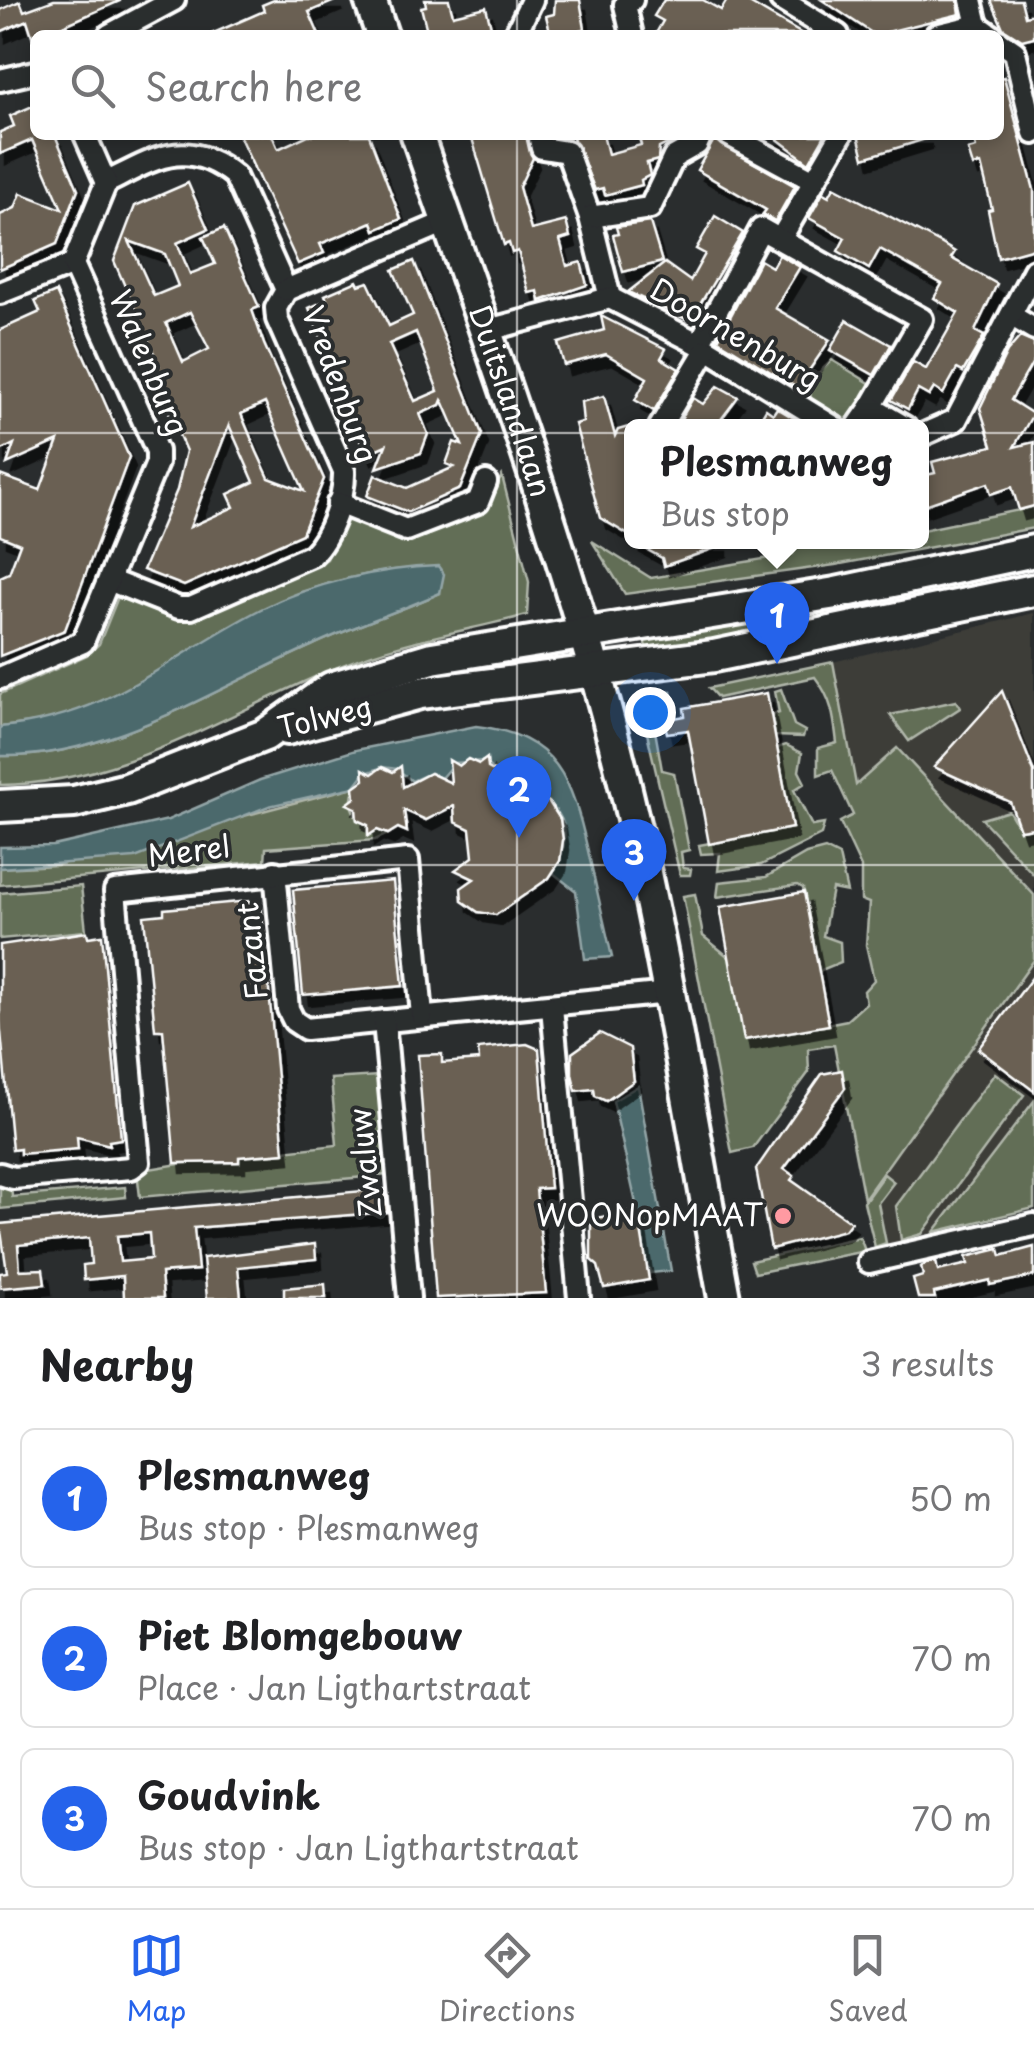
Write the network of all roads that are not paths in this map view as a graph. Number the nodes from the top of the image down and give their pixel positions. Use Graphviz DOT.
graph roads {
  1 [pos="123,0"];
  2 [pos="174,0"];
  3 [pos="370,0"];
  4 [pos="532,0"];
  5 [pos="632,0"];
  6 [pos="971,0"];
  7 [pos="790,2"];
  8 [pos="132,22"];
  9 [pos="118,30"];
  10 [pos="380,30"];
  11 [pos="517,30"];
  12 [pos="631,30"];
  13 [pos="831,30"];
  14 [pos="984,30"];
  15 [pos="1004,44"];
  16 [pos="30,73"];
  17 [pos="0,80"];
  18 [pos="1034,133"];
  19 [pos="86,140"];
  20 [pos="419,140"];
  21 [pos="540,140"];
  22 [pos="699,140"];
  23 [pos="738,140"];
  24 [pos="839,140"];
  25 [pos="814,182"];
  26 [pos="106,183"];
  27 [pos="590,217"];
  28 [pos="448,221"];
  29 [pos="781,238"];
  30 [pos="73,264"];
  31 [pos="1034,270"];
  32 [pos="286,290"];
  33 [pos="0,293"];
  34 [pos="610,298"];
  35 [pos="1012,316"];
  36 [pos="1034,329"];
  37 [pos="488,330"];
  38 [pos="702,347"];
  39 [pos="872,408"];
  40 [pos="664,419"];
  41 [pos="822,419"];
  42 [pos="863,419"];
  43 [pos="892,419"];
  44 [pos="929,431"];
  45 [pos="486,482"];
  46 [pos="338,503"];
  47 [pos="1034,551"];
  48 [pos="986,562"];
  49 [pos="111,581"];
  50 [pos="1034,590"];
  51 [pos="994,601"];
  52 [pos="582,634"];
  53 [pos="593,670"];
  54 [pos="0,678"];
  55 [pos="255,739"];
  56 [pos="0,806"];
  57 [pos="274,872"];
  58 [pos="668,994"];
  59 [pos="552,1007"];
  60 [pos="422,1016"];
  61 [pos="384,1022"];
  62 [pos="0,1174"];
  63 [pos="1034,1225"];
  64 [pos="869,1262"];
  65 [pos="409,1298"];
  66 [pos="579,1298"];
  67 [pos="724,1298"];
  1 -- 8 [label="street"];
  2 -- 8 [label="street"];
  3 -- 10 [label="main road"];
  4 -- 11 [label="street"];
  5 -- 12 [label="street"];
  6 -- 14 [label="street"];
  7 -- 13 [label="street"];
  8 -- 9 [label="street"];
  15 -- 18 [label="street"];
  16 -- 17 [label="street"];
  19 -- 26 [label="street"];
  20 -- 28 [label="main road, Duitslandlaan"];
  21 -- 27 [label="street"];
  22 -- 27 [label="street"];
  23 -- 25 [label="street"];
  24 -- 25 [label="street"];
  25 -- 29 [label="street"];
  26 -- 30 [label="street"];
  26 -- 32 [label="street, Vredenburg"];
  27 -- 34 [label="street"];
  28 -- 32 [label="street, Vredenburg"];
  28 -- 37 [label="main road, Duitslandlaan"];
  29 -- 38 [label="street"];
  29 -- 39 [label="street"];
  30 -- 33 [label="street"];
  30 -- 49 [label="street, Walenburg"];
  31 -- 35 [label="street"];
  32 -- 46 [label="street, Vredenburg"];
  34 -- 37 [label="street, Doornenburg"];
  34 -- 38 [label="street, Doornenburg"];
  35 -- 36 [label="street"];
  35 -- 44 [label="street"];
  37 -- 52 [label="main road, Duitslandlaan"];
  38 -- 40 [label="street"];
  38 -- 41 [label="street, Doornenburg"];
  39 -- 42 [label="street"];
  39 -- 43 [label="street"];
  45 -- 46 [label="street, Vredenburg"];
  46 -- 49 [label="street, Vredenburg"];
  47 -- 48 [label="main road, Tolweg"];
  48 -- 51 [label="main road"];
  48 -- 52 [label="main road, Tolweg"];
  49 -- 54 [label="street, Walenburg"];
  50 -- 51 [label="main road, Tolweg"];
  51 -- 53 [label="main road, Tolweg"];
  52 -- 53 [label="main road, Duitslandlaan"];
  52 -- 55 [label="main road, Tolweg"];
  53 -- 55 [label="main road, Tolweg"];
  53 -- 58 [label="main road, Duitslandlaan"];
  55 -- 56 [label="main road, Tolweg"];
  57 -- 60 [label="street, Merel"];
  57 -- 61 [label="street, Fazant"];
  57 -- 62 [label="street, Merel"];
  58 -- 59 [label="street"];
  58 -- 67 [label="main road, Duitslandlaan"];
  59 -- 60 [label="street"];
  59 -- 66 [label="street"];
  60 -- 61 [label="street"];
  61 -- 65 [label="street, Zwaluw"];
  63 -- 64 [label="street"];
}
